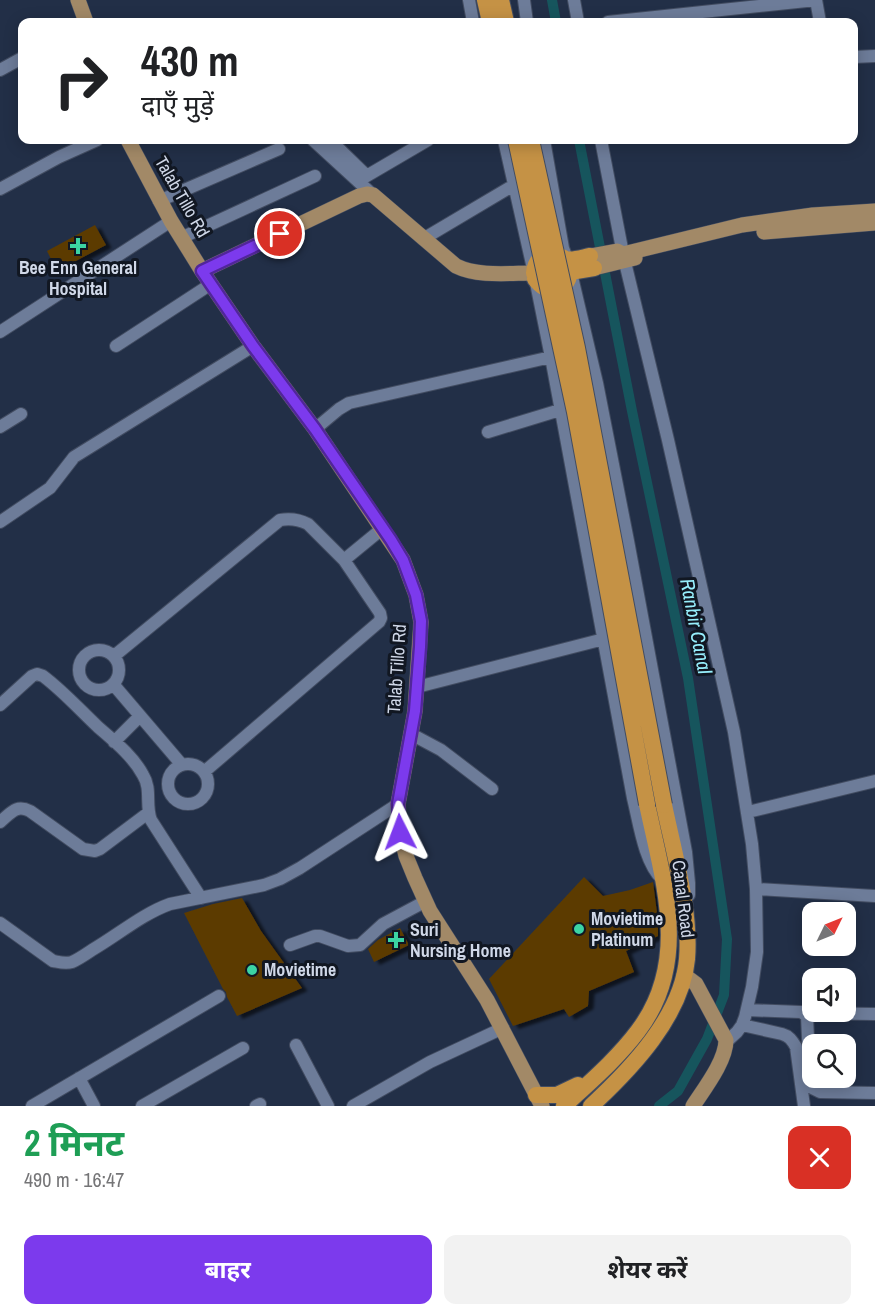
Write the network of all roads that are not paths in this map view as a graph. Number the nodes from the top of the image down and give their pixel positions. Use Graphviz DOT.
graph roads {
  1 [pos="78,0"];
  2 [pos="469,0"];
  3 [pos="485,0"];
  4 [pos="501,0"];
  5 [pos="524,0"];
  6 [pos="574,0"];
  7 [pos="816,0"];
  8 [pos="85,18"];
  9 [pos="472,18"];
  10 [pos="489,18"];
  11 [pos="505,18"];
  12 [pos="526,18"];
  13 [pos="577,18"];
  14 [pos="646,18"];
  15 [pos="819,18"];
  16 [pos="875,56"];
  17 [pos="858,57"];
  18 [pos="18,60"];
  19 [pos="0,70"];
  20 [pos="89,144"];
  21 [pos="130,144"];
  22 [pos="319,144"];
  23 [pos="333,144"];
  24 [pos="421,144"];
  25 [pos="505,144"];
  26 [pos="517,144"];
  27 [pos="532,144"];
  28 [pos="545,144"];
  29 [pos="603,144"];
  30 [pos="279,149"];
  31 [pos="315,176"];
  32 [pos="362,178"];
  33 [pos="514,185"];
  34 [pos="0,189"];
  35 [pos="373,195"];
  36 [pos="159,201"];
  37 [pos="875,212"];
  38 [pos="171,221"];
  39 [pos="875,223"];
  40 [pos="182,238"];
  41 [pos="423,239"];
  42 [pos="621,256"];
  43 [pos="592,262"];
  44 [pos="569,266"];
  45 [pos="202,271"];
  46 [pos="534,276"];
  47 [pos="211,284"];
  48 [pos="0,332"];
  49 [pos="116,346"];
  50 [pos="253,346"];
  51 [pos="551,357"];
  52 [pos="560,410"];
  53 [pos="21,414"];
  54 [pos="0,427"];
  55 [pos="315,429"];
  56 [pos="488,432"];
  57 [pos="0,522"];
  58 [pos="383,528"];
  59 [pos="344,560"];
  60 [pos="604,639"];
  61 [pos="114,656"];
  62 [pos="113,684"];
  63 [pos="417,687"];
  64 [pos="0,705"];
  65 [pos="140,716"];
  66 [pos="411,735"];
  67 [pos="114,742"];
  68 [pos="182,765"];
  69 [pos="204,772"];
  70 [pos="875,781"];
  71 [pos="492,789"];
  72 [pos="398,804"];
  73 [pos="656,805"];
  74 [pos="748,812"];
  75 [pos="148,813"];
  76 [pos="0,822"];
  77 [pos="663,880"];
  78 [pos="756,889"];
  79 [pos="875,896"];
  80 [pos="201,898"];
  81 [pos="426,901"];
  82 [pos="685,909"];
  83 [pos="0,923"];
  84 [pos="290,945"];
  85 [pos="684,975"];
  86 [pos="219,996"];
  87 [pos="747,1010"];
  88 [pos="802,1012"];
  89 [pos="856,1014"];
  90 [pos="875,1014"];
  91 [pos="808,1022"];
  92 [pos="742,1025"];
  93 [pos="503,1028"];
  94 [pos="723,1037"];
  95 [pos="296,1045"];
  96 [pos="243,1048"];
  97 [pos="598,1075"];
  98 [pos="79,1078"];
  99 [pos="875,1092"];
  100 [pos="49,1101"];
  101 [pos="539,1101"];
  102 [pos="32,1106"];
  103 [pos="94,1106"];
  104 [pos="142,1106"];
  105 [pos="328,1106"];
  106 [pos="353,1106"];
  107 [pos="564,1106"];
  108 [pos="591,1106"];
  109 [pos="693,1106"];
  110 [pos="804,1106"];
  1 -- 8 [label="main road"];
  2 -- 9 [label="street"];
  3 -- 10 [label="highway"];
  4 -- 11 [label="highway"];
  5 -- 12 [label="street"];
  6 -- 13 [label="street"];
  7 -- 14 [label="street"];
  7 -- 15 [label="street"];
  16 -- 17 [label="street"];
  18 -- 19 [label="street"];
  20 -- 34 [label="street"];
  21 -- 36 [label="main road, Talab Tillo Rd"];
  22 -- 32 [label="street"];
  23 -- 32 [label="street"];
  24 -- 32 [label="street"];
  25 -- 33 [label="street"];
  26 -- 73 [label="highway, bridge"];
  27 -- 73 [label="highway, bridge"];
  28 -- 44 [label="street"];
  29 -- 42 [label="street"];
  30 -- 36 [label="street"];
  31 -- 40 [label="street"];
  32 -- 35 [label="street"];
  33 -- 41 [label="street"];
  33 -- 46 [label="street"];
  35 -- 41 [label="main road"];
  35 -- 45 [label="main road"];
  36 -- 38 [label="main road, Talab Tillo Rd"];
  37 -- 42 [label="main road"];
  38 -- 40 [label="main road, Talab Tillo Rd"];
  38 -- 48 [label="street"];
  39 -- 42 [label="main road"];
  40 -- 45 [label="main road, Talab Tillo Rd"];
  41 -- 46 [label="main road"];
  42 -- 43 [label="main road"];
  42 -- 74 [label="street"];
  43 -- 44 [label="highway"];
  44 -- 46 [label="highway"];
  44 -- 46 [label="highway"];
  44 -- 82 [label="street"];
  45 -- 47 [label="main road, Talab Tillo Rd"];
  46 -- 51 [label="street"];
  47 -- 49 [label="street"];
  47 -- 50 [label="main road, Talab Tillo Rd"];
  50 -- 55 [label="main road, Talab Tillo Rd"];
  50 -- 57 [label="street"];
  51 -- 52 [label="street"];
  51 -- 55 [label="street"];
  52 -- 56 [label="street"];
  52 -- 60 [label="street"];
  53 -- 54 [label="street"];
  55 -- 58 [label="main road, Talab Tillo Rd"];
  58 -- 59 [label="street"];
  58 -- 63 [label="main road, Talab Tillo Rd"];
  59 -- 61 [label="street"];
  59 -- 69 [label="street"];
  60 -- 63 [label="street"];
  60 -- 77 [label="street"];
  61 -- 62 [label="street"];
  61 -- 62 [label="street"];
  62 -- 65 [label="street"];
  63 -- 66 [label="main road, Talab Tillo Rd"];
  64 -- 67 [label="street"];
  65 -- 67 [label="street"];
  65 -- 68 [label="street"];
  66 -- 71 [label="street"];
  66 -- 72 [label="main road, Talab Tillo Rd"];
  67 -- 75 [label="street"];
  68 -- 69 [label="street"];
  68 -- 69 [label="street"];
  70 -- 74 [label="street"];
  72 -- 80 [label="street"];
  72 -- 81 [label="main road, Talab Tillo Rd"];
  73 -- 77 [label="highway, Canal Road"];
  73 -- 82 [label="highway, Canal Road"];
  74 -- 78 [label="street"];
  75 -- 76 [label="street"];
  75 -- 80 [label="street"];
  77 -- 97 [label="highway, Canal Road"];
  78 -- 79 [label="street"];
  78 -- 87 [label="street"];
  80 -- 83 [label="street"];
  81 -- 84 [label="street"];
  81 -- 93 [label="main road, Talab Tillo Rd"];
  82 -- 85 [label="highway, Canal Road"];
  85 -- 94 [label="main road"];
  85 -- 108 [label="highway, Canal Road"];
  86 -- 98 [label="street"];
  87 -- 88 [label="street"];
  87 -- 92 [label="street"];
  89 -- 90 [label="street"];
  91 -- 99 [label="street"];
  92 -- 94 [label="street"];
  92 -- 110 [label="street"];
  93 -- 101 [label="main road, Talab Tillo Rd"];
  93 -- 106 [label="street"];
  94 -- 109 [label="main road"];
  95 -- 105 [label="street"];
  96 -- 104 [label="street"];
  97 -- 101 [label="highway"];
  97 -- 107 [label="highway, Canal Road"];
  98 -- 100 [label="street"];
  98 -- 103 [label="street"];
  100 -- 102 [label="street"];
}
